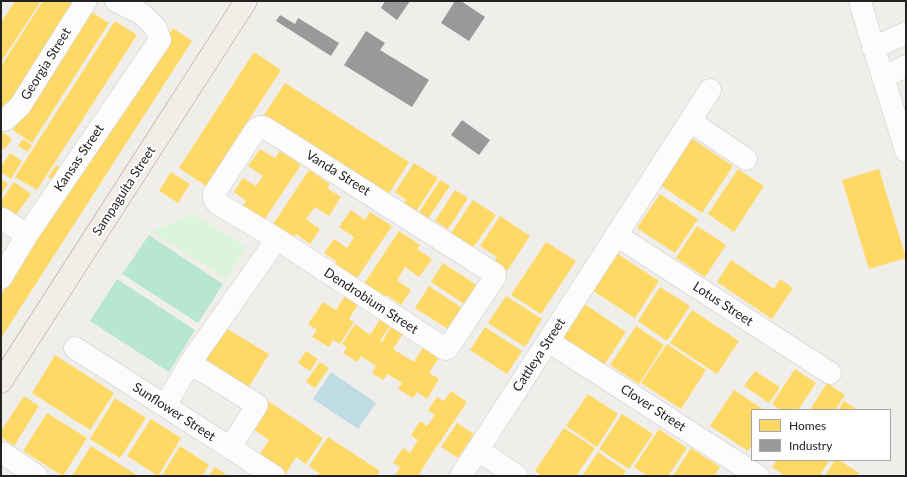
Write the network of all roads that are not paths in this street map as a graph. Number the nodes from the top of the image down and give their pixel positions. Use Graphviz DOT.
graph roads {
  1 [pos="86,1"];
  2 [pos="116,1"];
  3 [pos="246,1"];
  4 [pos="860,1"];
  5 [pos="906,33"];
  6 [pos="873,48"];
  7 [pos="906,66"];
  8 [pos="884,77"];
  9 [pos="710,90"];
  10 [pos="1,119"];
  11 [pos="690,121"];
  12 [pos="906,151"];
  13 [pos="746,158"];
  14 [pos="217,203"];
  15 [pos="1,218"];
  16 [pos="27,235"];
  17 [pos="616,235"];
  18 [pos="276,238"];
  19 [pos="493,272"];
  20 [pos="1,278"];
  21 [pos="548,341"];
  22 [pos="75,348"];
  23 [pos="190,363"];
  24 [pos="830,373"];
  25 [pos="1,382"];
  26 [pos="165,406"];
  27 [pos="230,448"];
  28 [pos="478,450"];
  29 [pos="3,454"];
  30 [pos="37,476"];
  31 [pos="274,476"];
  32 [pos="461,476"];
  33 [pos="517,476"];
  34 [pos="758,476"];
  1 -- 10 [label="street, Georgia Street"];
  2 -- 16 [label="street, Kansas Street"];
  3 -- 25 [label="main road, Sampaguita Street"];
  4 -- 6 [label="street"];
  5 -- 6 [label="street"];
  6 -- 8 [label="street"];
  7 -- 8 [label="street"];
  8 -- 12 [label="street"];
  9 -- 11 [label="street, Cattleya Street"];
  11 -- 13 [label="street"];
  11 -- 17 [label="street, Cattleya Street"];
  14 -- 18 [label="street, Dendrobium Street"];
  14 -- 19 [label="street, Vanda Street"];
  15 -- 16 [label="street"];
  16 -- 20 [label="street, Kansas Street"];
  17 -- 21 [label="street, Cattleya Street"];
  17 -- 24 [label="street, Lotus Street"];
  18 -- 19 [label="street, Dendrobium Street"];
  18 -- 23 [label="street"];
  21 -- 28 [label="street, Cattleya Street"];
  21 -- 34 [label="street, Clover Street"];
  22 -- 26 [label="street, Sunflower Street"];
  23 -- 26 [label="street"];
  23 -- 27 [label="street"];
  26 -- 27 [label="street, Sunflower Street"];
  27 -- 31 [label="street, Sunflower Street"];
  28 -- 32 [label="street, Cattleya Street"];
  28 -- 33 [label="street"];
  29 -- 30 [label="street"];
}
